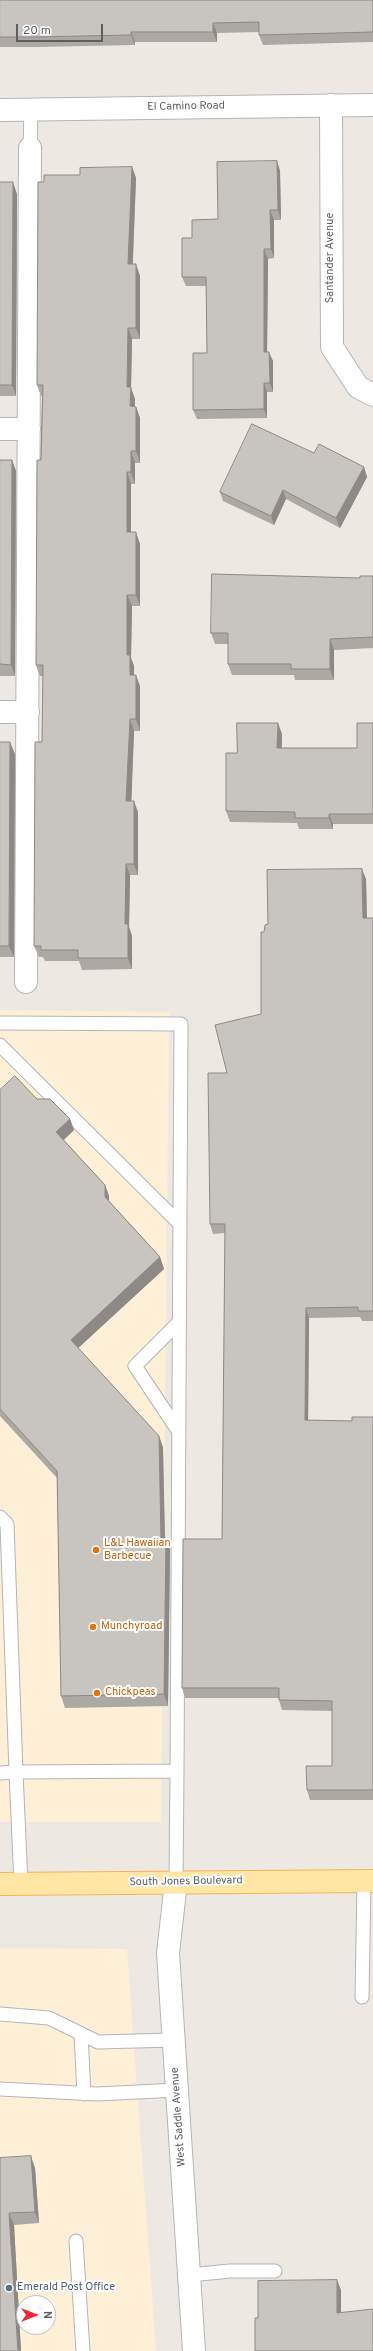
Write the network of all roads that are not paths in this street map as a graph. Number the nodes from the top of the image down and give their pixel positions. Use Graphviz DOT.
graph roads {
  1 [pos="373,104"];
  2 [pos="331,105"];
  3 [pos="0,110"];
  4 [pos="31,110"];
  5 [pos="30,148"];
  6 [pos="373,395"];
  7 [pos="0,429"];
  8 [pos="29,429"];
  9 [pos="0,712"];
  10 [pos="28,712"];
  11 [pos="26,982"];
  12 [pos="0,1023"];
  13 [pos="0,1045"];
  14 [pos="180,1224"];
  15 [pos="179,1322"];
  16 [pos="179,1432"];
  17 [pos="0,1517"];
  18 [pos="6,1678"];
  19 [pos="177,1771"];
  20 [pos="16,1772"];
  21 [pos="0,1773"];
  22 [pos="368,1881"];
  23 [pos="176,1882"];
  24 [pos="10,1884"];
  25 [pos="362,1996"];
  26 [pos="0,2014"];
  27 [pos="81,2034"];
  28 [pos="174,2040"];
  29 [pos="0,2089"];
  30 [pos="178,2090"];
  31 [pos="84,2094"];
  32 [pos="76,2241"];
  33 [pos="275,2271"];
  34 [pos="190,2275"];
  35 [pos="83,2351"];
  36 [pos="194,2351"];
  1 -- 2 [label="street, El Camino Road"];
  2 -- 4 [label="street, El Camino Road"];
  2 -- 6 [label="street, Santander Avenue"];
  3 -- 4 [label="street, El Camino Road"];
  4 -- 5 [label="lane"];
  5 -- 8 [label="street"];
  7 -- 8 [label="street"];
  8 -- 10 [label="street"];
  9 -- 10 [label="street"];
  10 -- 11 [label="street"];
  12 -- 14 [label="lane"];
  13 -- 14 [label="lane"];
  14 -- 15 [label="lane"];
  15 -- 16 [label="lane"];
  15 -- 16 [label="lane"];
  16 -- 19 [label="lane"];
  17 -- 18 [label="lane"];
  18 -- 20 [label="lane"];
  19 -- 20 [label="lane"];
  19 -- 23 [label="lane"];
  20 -- 21 [label="lane"];
  20 -- 24 [label="lane"];
  22 -- 23 [label="main road, South Jones Boulevard"];
  22 -- 25 [label="lane"];
  23 -- 24 [label="main road, South Jones Boulevard"];
  23 -- 28 [label="street, West Saddle Avenue"];
  26 -- 27 [label="lane"];
  27 -- 28 [label="lane"];
  27 -- 31 [label="lane"];
  28 -- 30 [label="street, West Saddle Avenue"];
  29 -- 31 [label="lane"];
  30 -- 31 [label="lane"];
  30 -- 34 [label="street, West Saddle Avenue"];
  32 -- 35 [label="lane"];
  33 -- 34 [label="lane"];
  34 -- 36 [label="street, West Saddle Avenue"];
}
